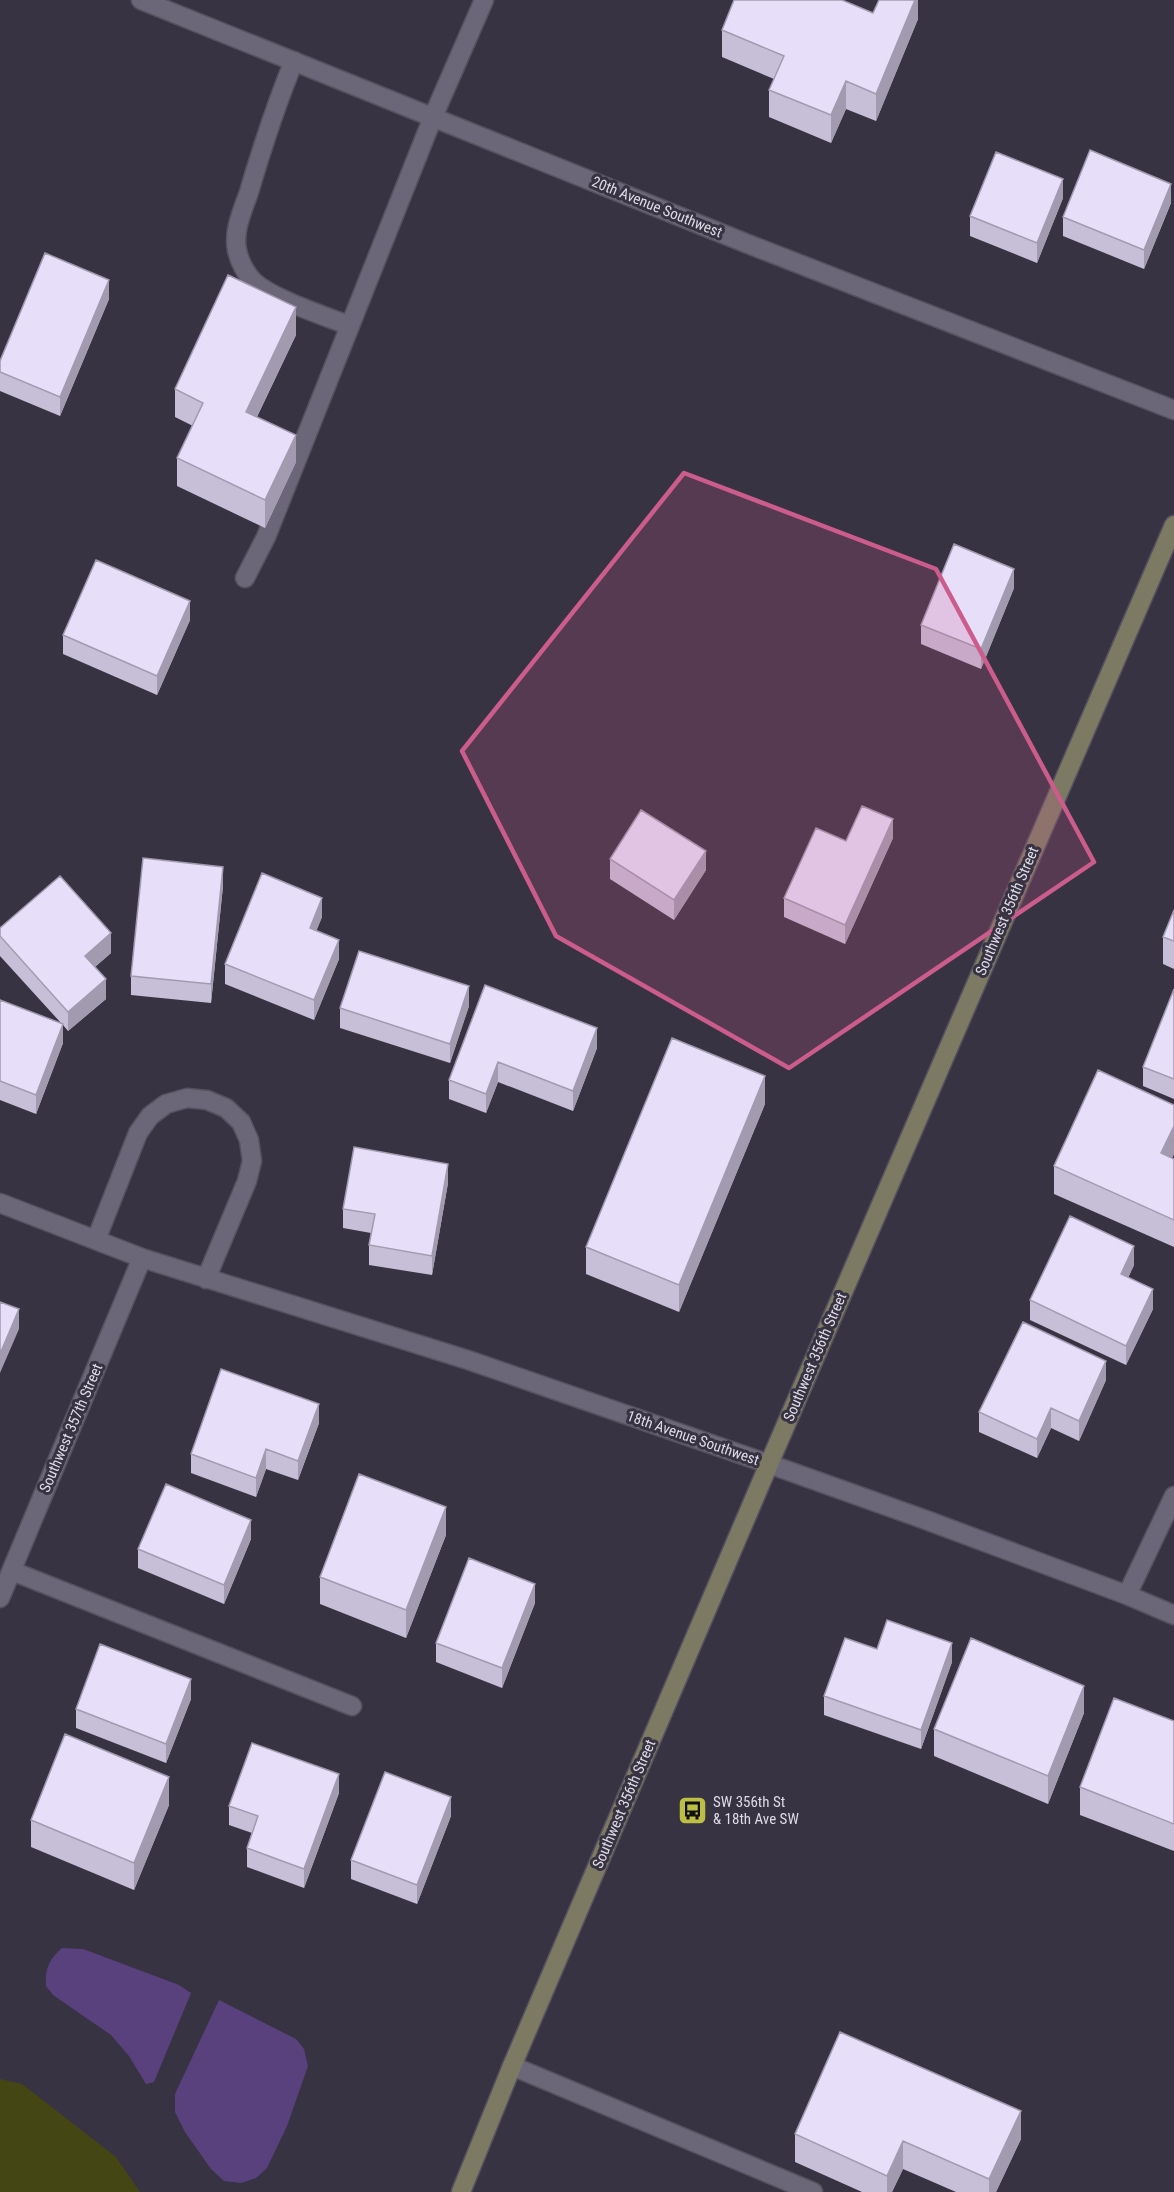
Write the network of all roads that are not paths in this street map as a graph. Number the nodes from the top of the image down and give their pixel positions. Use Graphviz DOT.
graph roads {
  1 [pos="141,0"];
  2 [pos="484,0"];
  3 [pos="294,61"];
  4 [pos="433,117"];
  5 [pos="350,326"];
  6 [pos="1174,410"];
  7 [pos="1174,525"];
  8 [pos="245,578"];
  9 [pos="0,1203"];
  10 [pos="96,1240"];
  11 [pos="141,1258"];
  12 [pos="206,1279"];
  13 [pos="769,1464"];
  14 [pos="1174,1496"];
  15 [pos="12,1571"];
  16 [pos="1128,1595"];
  17 [pos="0,1598"];
  18 [pos="1174,1615"];
  19 [pos="352,1706"];
  20 [pos="512,2066"];
  21 [pos="461,2192"];
  22 [pos="813,2192"];
  1 -- 3 [label="street, 20th Avenue Southwest"];
  2 -- 4 [label="street"];
  3 -- 4 [label="street, 20th Avenue Southwest"];
  3 -- 5 [label="street"];
  4 -- 5 [label="street"];
  4 -- 6 [label="street, 20th Avenue Southwest"];
  5 -- 8 [label="street"];
  7 -- 13 [label="main road, Southwest 356th Street"];
  9 -- 10 [label="street, 18th Avenue Southwest"];
  10 -- 11 [label="street, 18th Avenue Southwest"];
  10 -- 12 [label="street"];
  11 -- 12 [label="street, 18th Avenue Southwest"];
  11 -- 15 [label="street, Southwest 357th Street"];
  12 -- 13 [label="street, 18th Avenue Southwest"];
  13 -- 16 [label="street, 18th Avenue Southwest"];
  13 -- 20 [label="main road, Southwest 356th Street"];
  14 -- 16 [label="street"];
  15 -- 17 [label="street, Southwest 357th Street"];
  15 -- 19 [label="street"];
  16 -- 18 [label="street, 18th Avenue Southwest"];
  20 -- 21 [label="main road, Southwest 356th Street"];
  20 -- 22 [label="street"];
}
